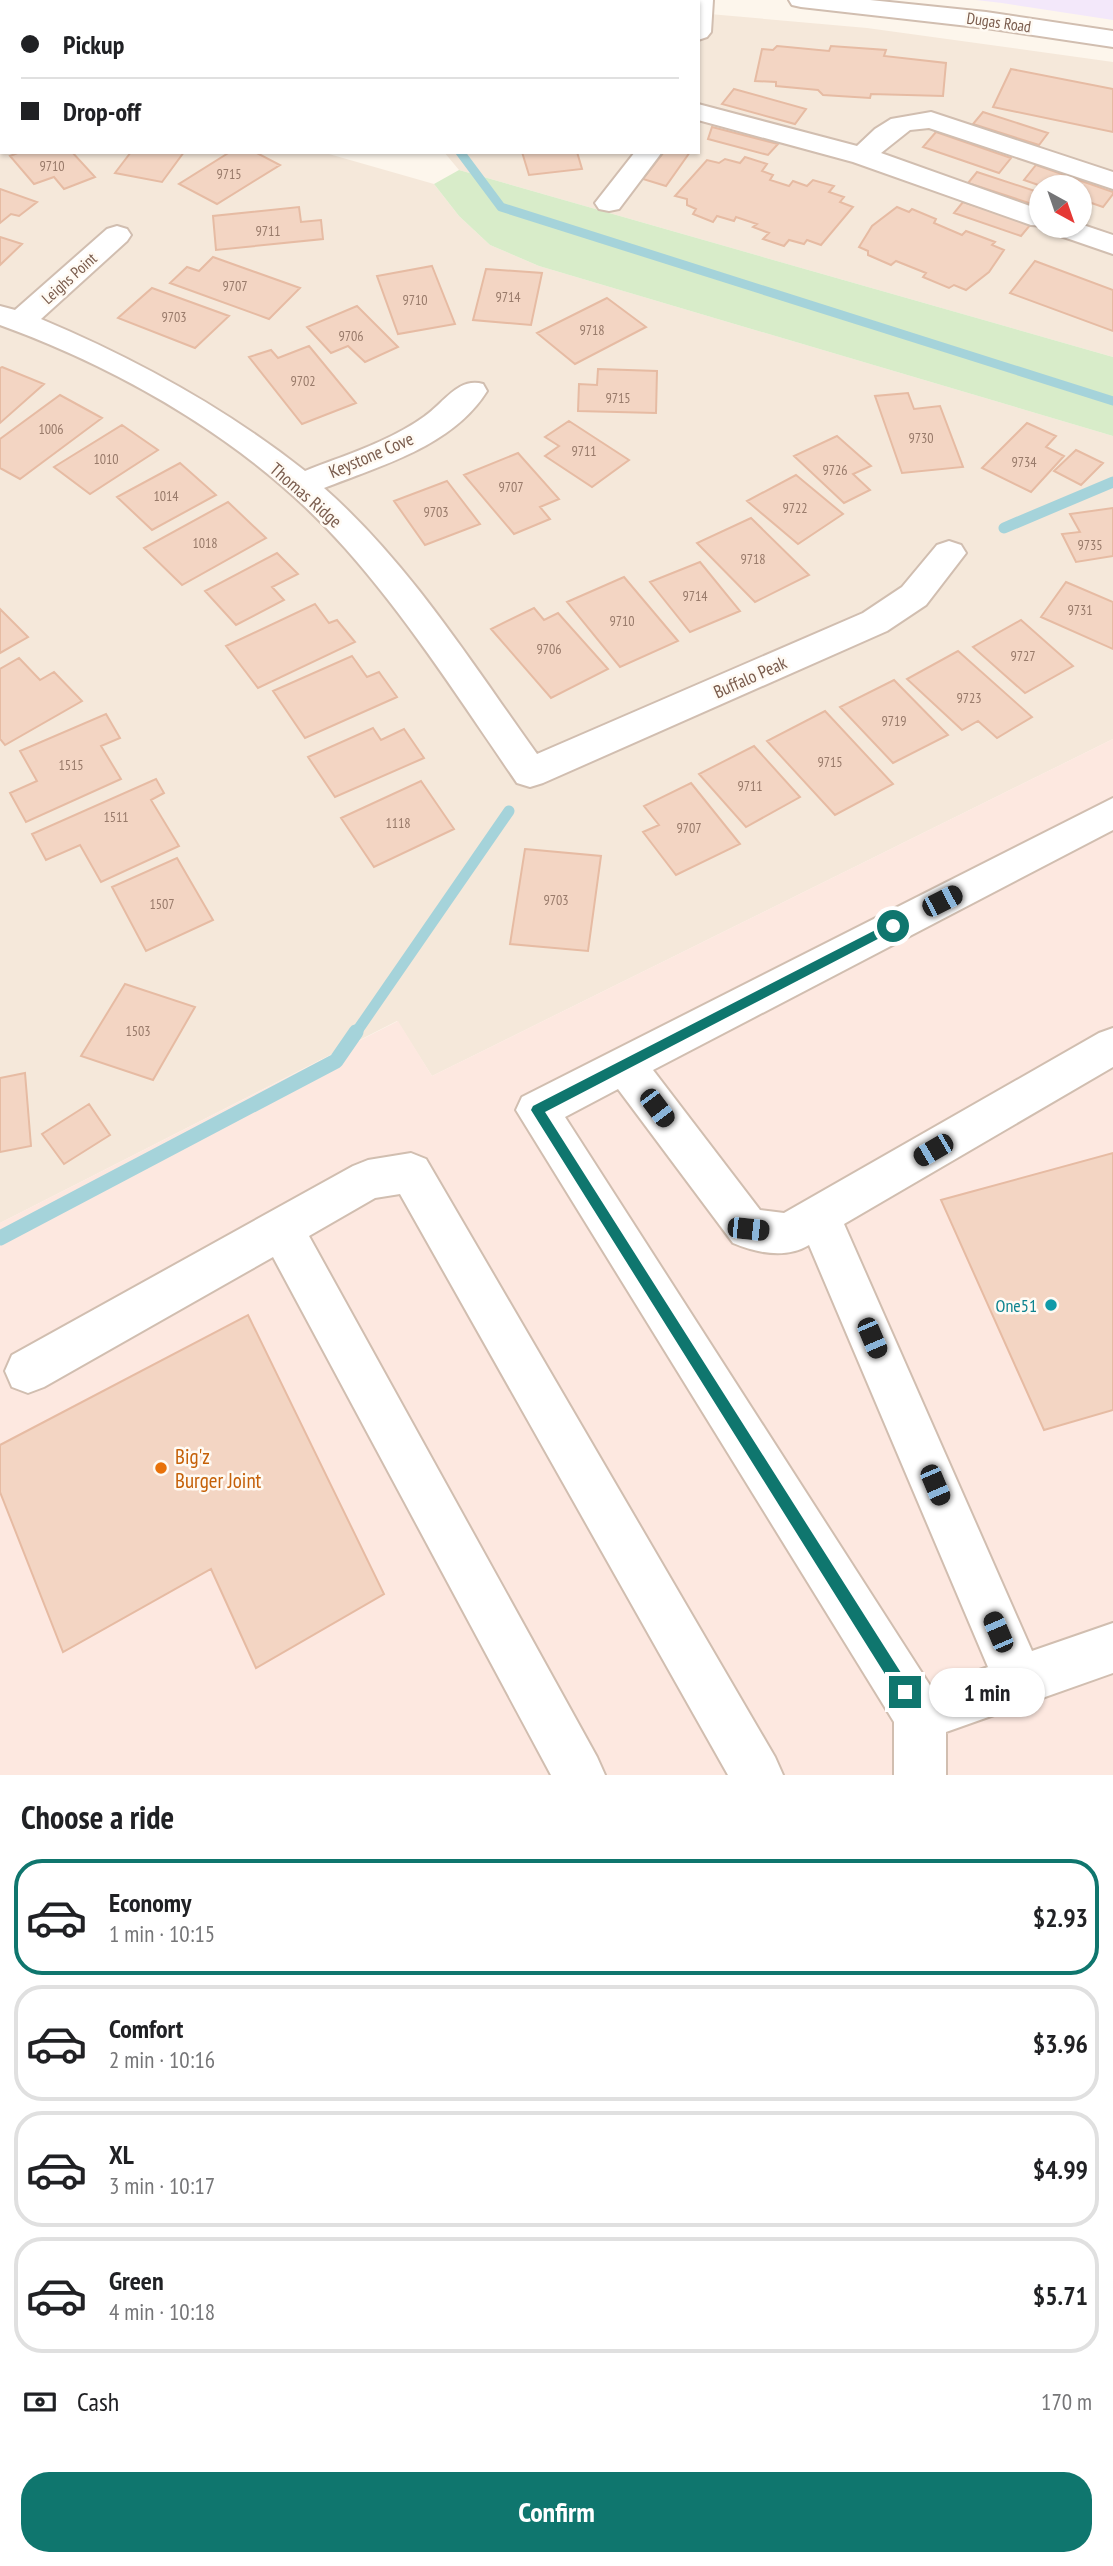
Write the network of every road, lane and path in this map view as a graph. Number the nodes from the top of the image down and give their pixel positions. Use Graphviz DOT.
graph roads {
  1 [pos="801,0"];
  2 [pos="1113,39"];
  3 [pos="700,113"];
  4 [pos="647,154"];
  5 [pos="863,156"];
  6 [pos="1113,181"];
  7 [pos="609,202"];
  8 [pos="1029,215"];
  9 [pos="117,235"];
  10 [pos="1092,237"];
  11 [pos="1112,244"];
  12 [pos="10,318"];
  13 [pos="472,391"];
  14 [pos="299,485"];
  15 [pos="949,553"];
  16 [pos="530,773"];
  17 [pos="1113,813"];
  18 [pos="1113,1046"];
  19 [pos="625,1065"];
  20 [pos="819,1216"];
  21 [pos="281,1229"];
  22 [pos="28,1371"];
  23 [pos="1113,1648"];
  24 [pos="1019,1681"];
  25 [pos="920,1716"];
  26 [pos="579,1775"];
  27 [pos="757,1775"];
  28 [pos="920,1775"];
  1 -- 2 [label="street, Dugas Road"];
  3 -- 5 [label="street"];
  4 -- 7 [label="street"];
  5 -- 6 [label="street"];
  5 -- 8 [label="street"];
  9 -- 12 [label="street, Leighs Point"];
  10 -- 11 [label="street"];
  12 -- 14 [label="street, Thomas Ridge"];
  13 -- 14 [label="street, Keystone Cove"];
  14 -- 16 [label="street, Thomas Ridge"];
  15 -- 16 [label="street, Buffalo Peak"];
  17 -- 19 [label="street"];
  18 -- 20 [label="street"];
  19 -- 20 [label="street"];
  19 -- 25 [label="street"];
  20 -- 24 [label="street"];
  21 -- 22 [label="street"];
  21 -- 26 [label="street"];
  21 -- 27 [label="street"];
  23 -- 24 [label="street"];
  24 -- 25 [label="street"];
  25 -- 28 [label="street"];
}
